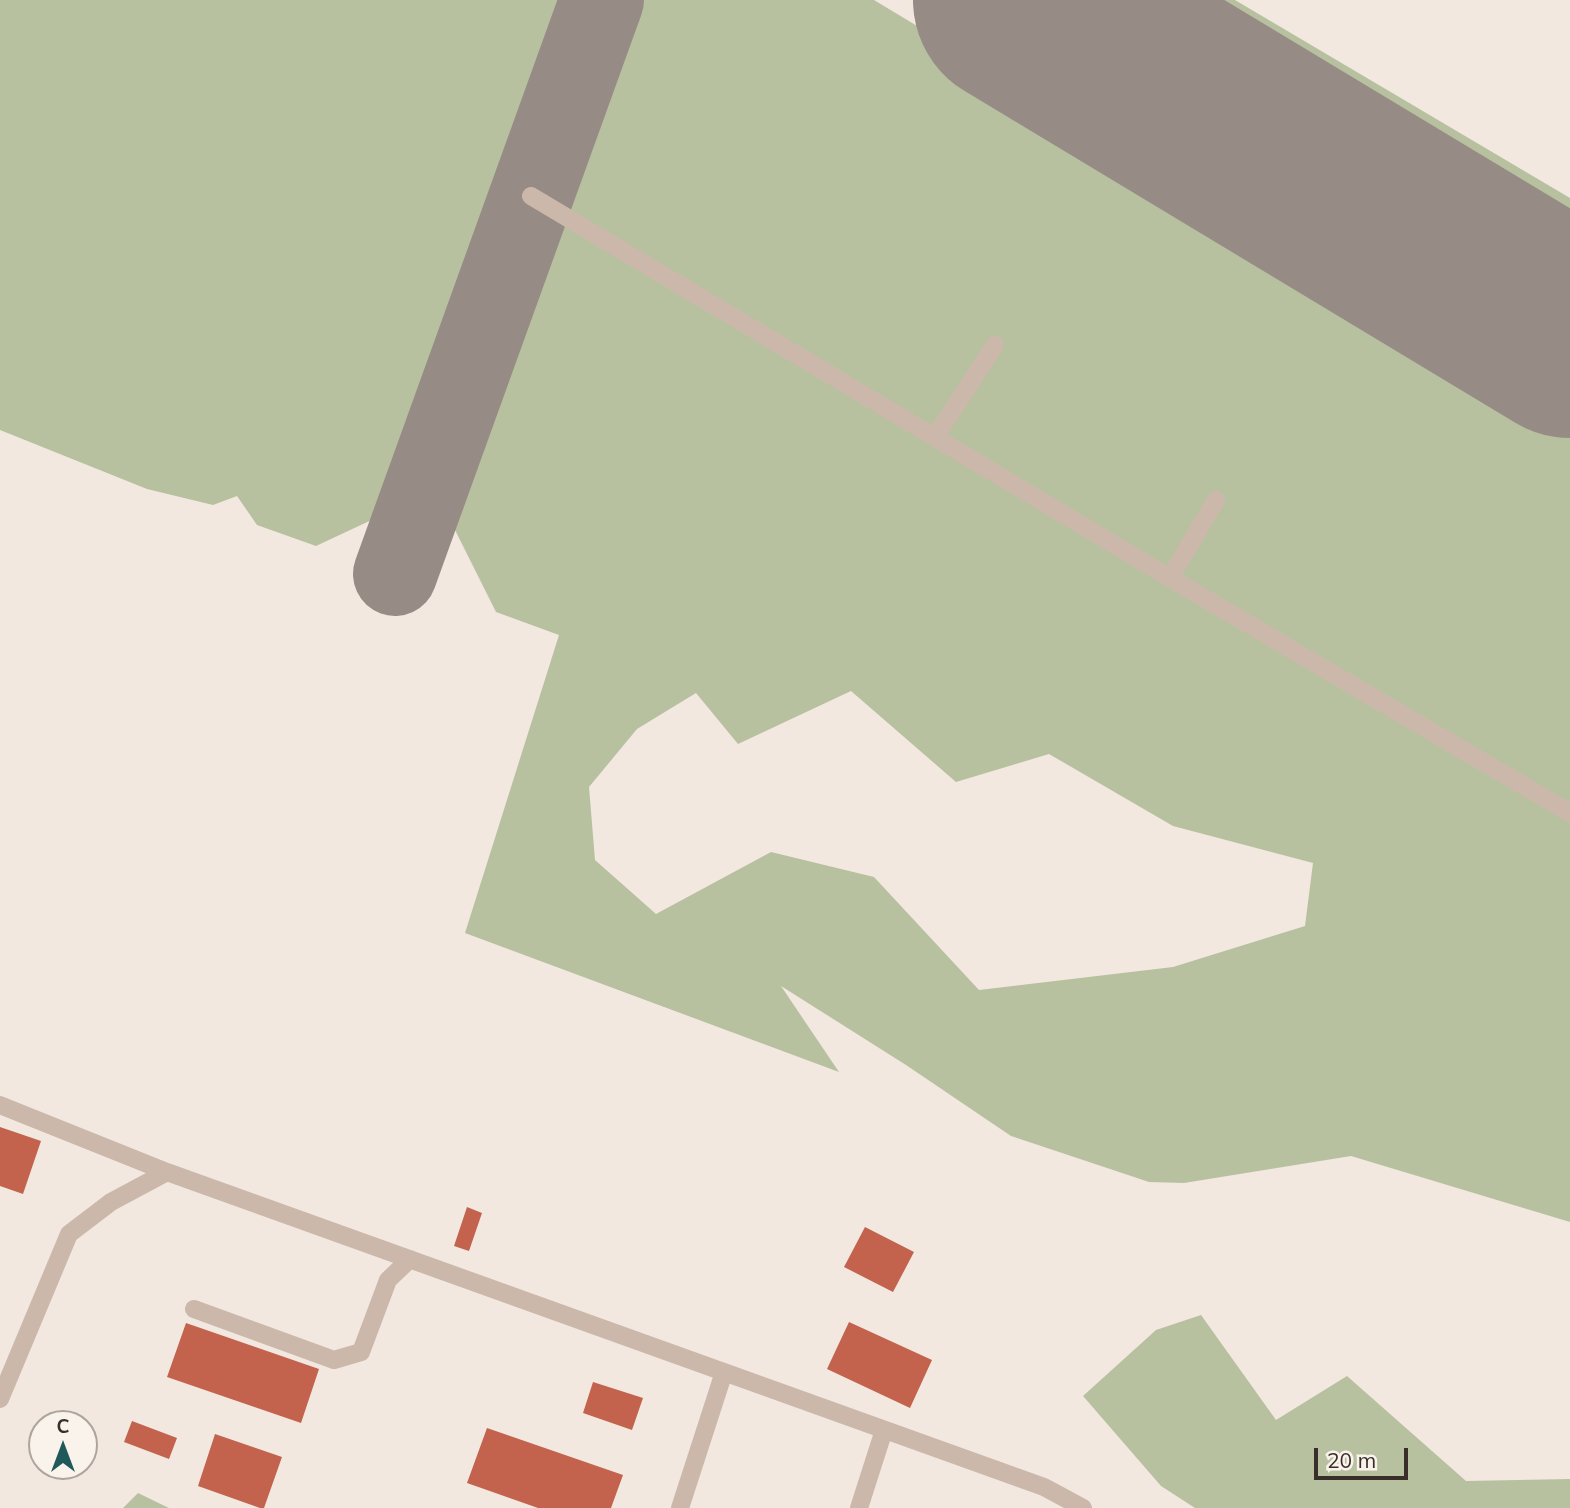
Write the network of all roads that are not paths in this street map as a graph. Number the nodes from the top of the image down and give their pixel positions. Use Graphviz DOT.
graph roads {
  1 [pos="531,196"];
  2 [pos="995,345"];
  3 [pos="935,438"];
  4 [pos="1216,500"];
  5 [pos="1170,578"];
  6 [pos="1570,813"];
  7 [pos="0,1105"];
  8 [pos="167,1172"];
  9 [pos="410,1259"];
  10 [pos="194,1309"];
  11 [pos="723,1372"];
  12 [pos="0,1399"];
  13 [pos="884,1430"];
  14 [pos="680,1508"];
  15 [pos="859,1508"];
  16 [pos="1083,1508"];
  1 -- 3 [label="lane"];
  2 -- 3 [label="lane"];
  3 -- 5 [label="lane"];
  4 -- 5 [label="lane"];
  5 -- 6 [label="lane"];
  7 -- 8 [label="lane"];
  8 -- 9 [label="lane"];
  8 -- 12 [label="lane"];
  9 -- 10 [label="lane"];
  9 -- 11 [label="lane"];
  11 -- 13 [label="lane"];
  11 -- 14 [label="lane"];
  13 -- 15 [label="lane"];
  13 -- 16 [label="lane"];
}
